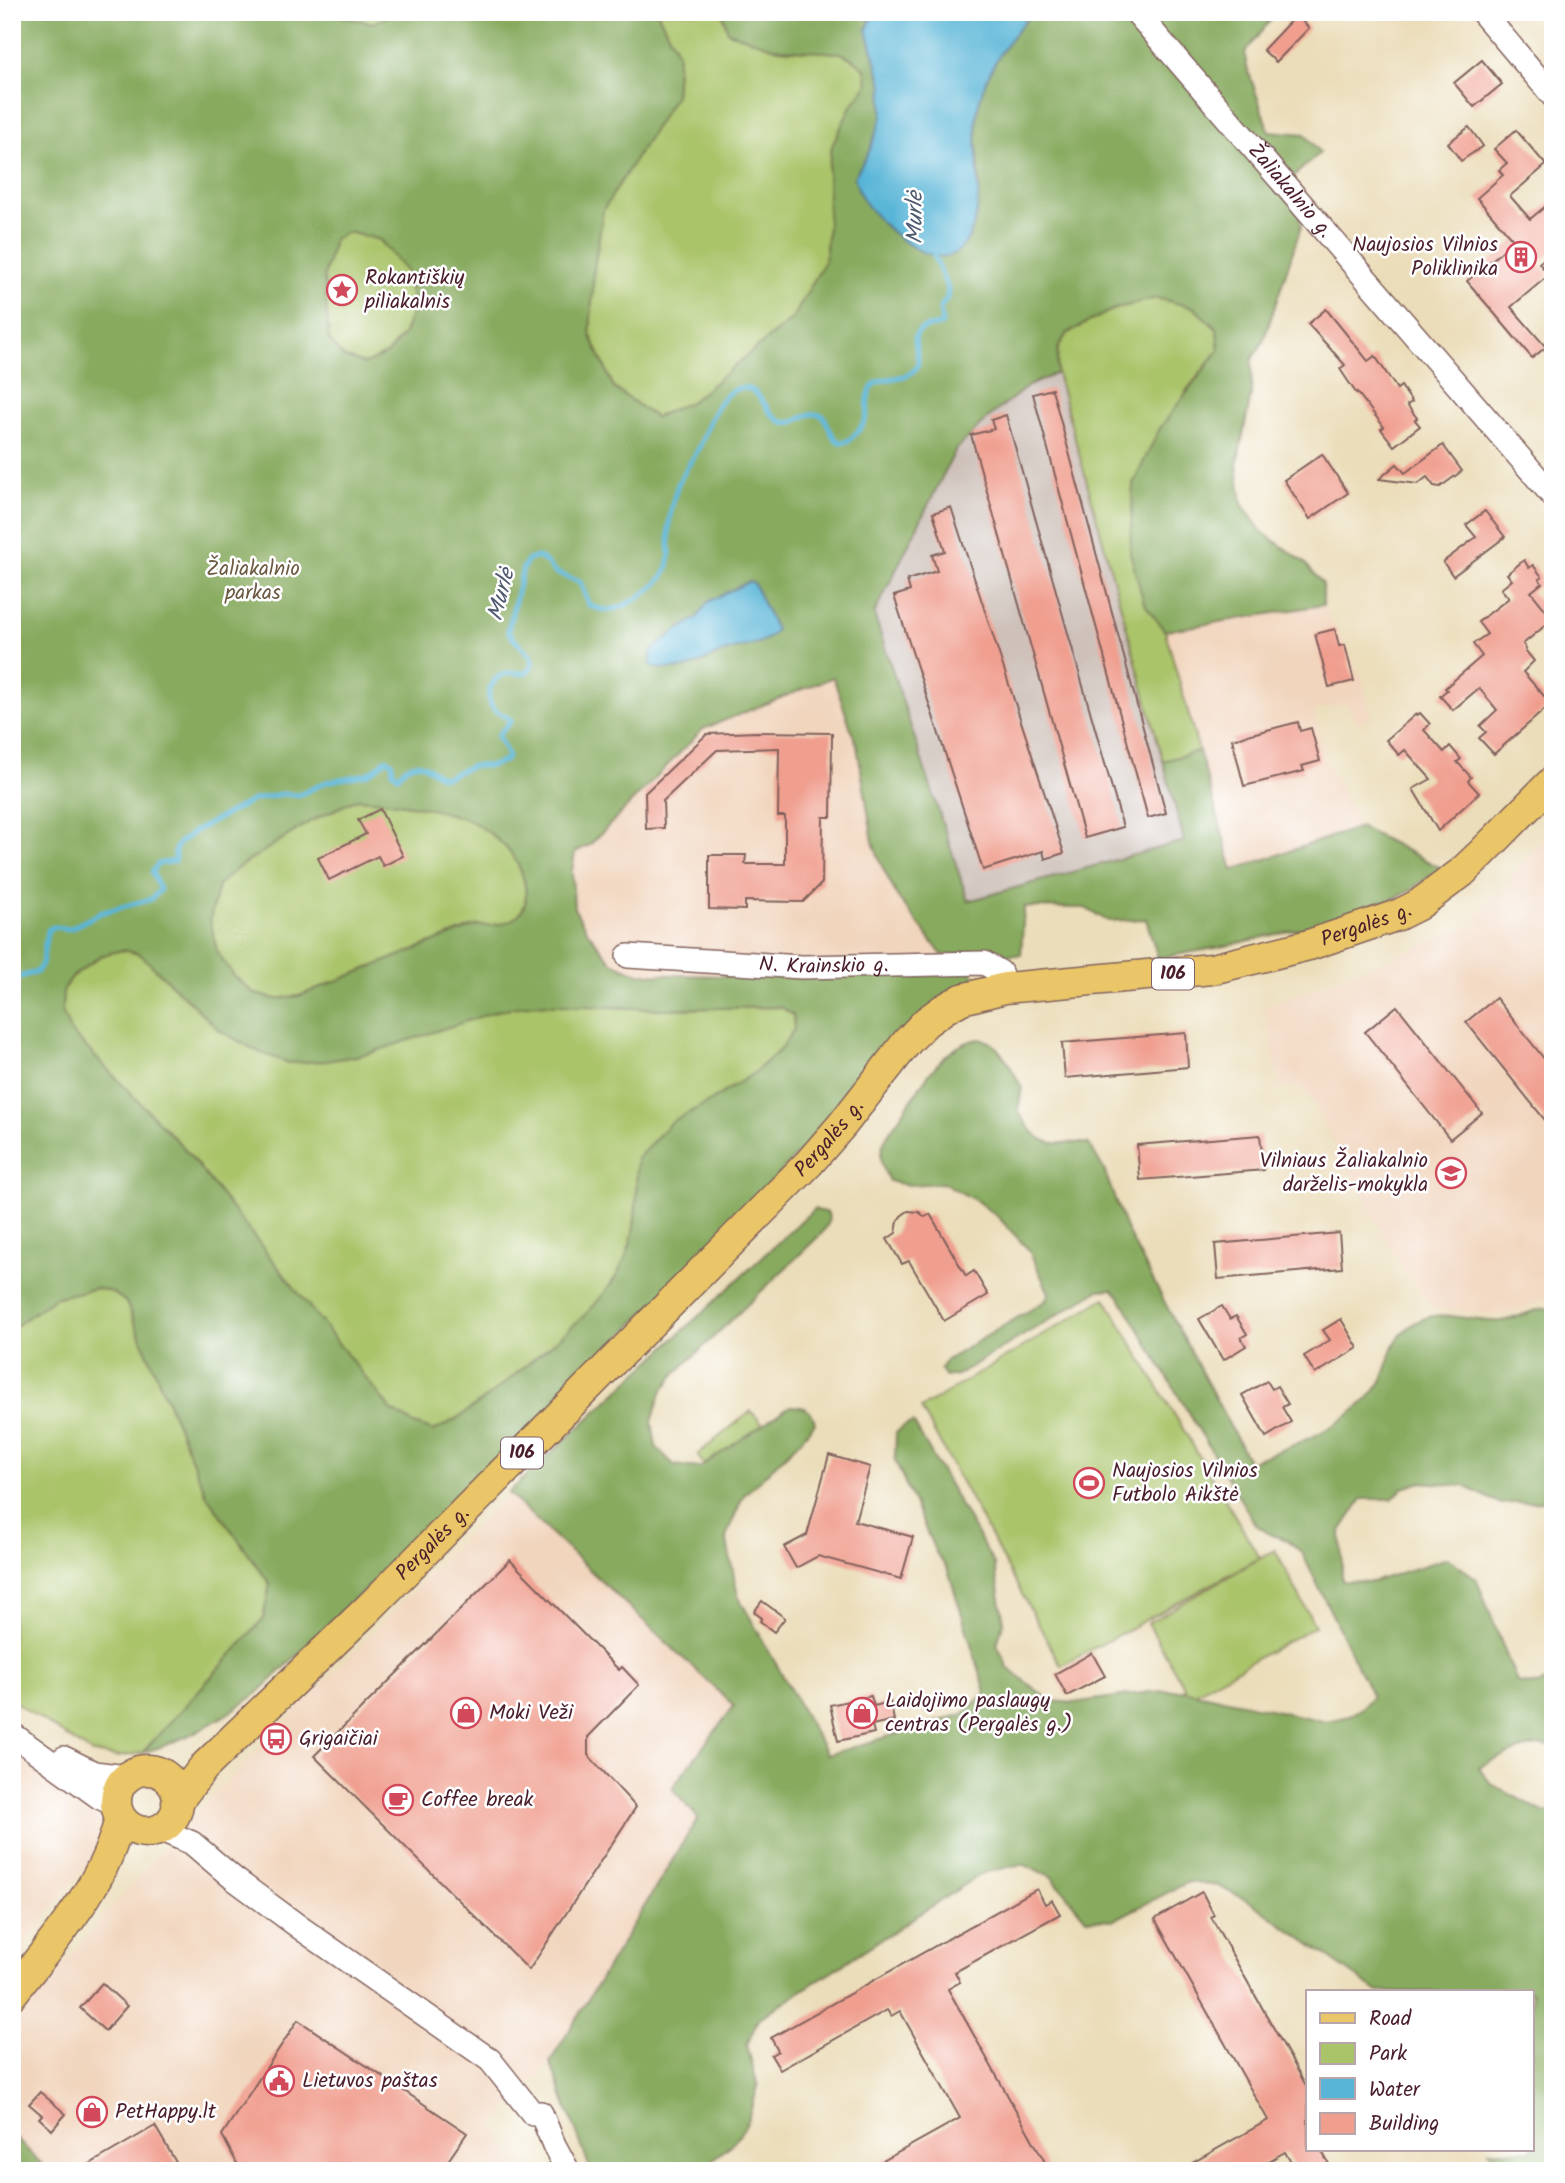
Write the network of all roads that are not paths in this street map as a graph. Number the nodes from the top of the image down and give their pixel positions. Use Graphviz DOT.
graph roads {
  1 [pos="1136,12"];
  2 [pos="1482,12"];
  3 [pos="1553,96"];
  4 [pos="1553,496"];
  5 [pos="1553,781"];
  6 [pos="628,956"];
  7 [pos="1004,988"];
  8 [pos="12,1733"];
  9 [pos="231,1740"];
  10 [pos="160,1773"];
  11 [pos="127,1777"];
  12 [pos="118,1811"];
  13 [pos="166,1818"];
  14 [pos="80,1903"];
  15 [pos="12,1994"];
  16 [pos="568,2171"];
  1 -- 4 [label="street, Žaliakalnio g."];
  2 -- 3 [label="street"];
  5 -- 7 [label="main road, Pergalės g. / 106"];
  6 -- 7 [label="street, N. Krainskio g."];
  7 -- 9 [label="main road, Pergalės g. / 106"];
  8 -- 11 [label="street"];
  8 -- 12 [label="street"];
  9 -- 10 [label="main road, Pergalės g. / 106"];
  9 -- 13 [label="main road, Pergalės g. / 106"];
  10 -- 11 [label="main road"];
  10 -- 13 [label="main road"];
  11 -- 12 [label="main road"];
  12 -- 13 [label="main road"];
  12 -- 14 [label="main road, Pergalės g. / 106"];
  13 -- 14 [label="main road, Pergalės g. / 106"];
  13 -- 16 [label="street"];
  14 -- 15 [label="main road, Pergalės g. / 106"];
}
